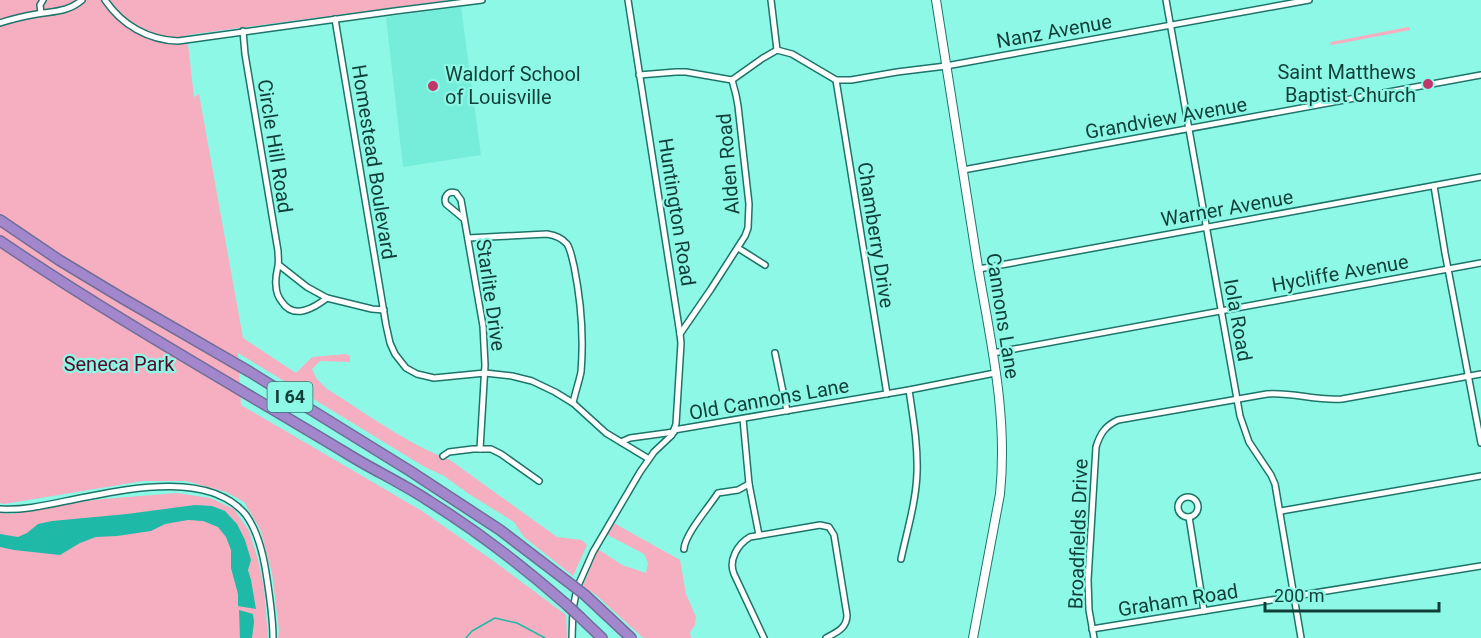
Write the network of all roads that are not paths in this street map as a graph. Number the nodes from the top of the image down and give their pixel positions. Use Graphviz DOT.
graph roads {
  1 [pos="43,0"];
  2 [pos="82,0"];
  3 [pos="105,0"];
  4 [pos="482,0"];
  5 [pos="628,0"];
  6 [pos="771,0"];
  7 [pos="936,0"];
  8 [pos="1166,0"];
  9 [pos="1309,0"];
  10 [pos="41,13"];
  11 [pos="335,19"];
  12 [pos="0,23"];
  13 [pos="1170,25"];
  14 [pos="243,32"];
  15 [pos="777,50"];
  16 [pos="946,66"];
  17 [pos="639,75"];
  18 [pos="1481,75"];
  19 [pos="732,80"];
  20 [pos="836,80"];
  21 [pos="1188,130"];
  22 [pos="963,170"];
  23 [pos="1481,177"];
  24 [pos="1434,186"];
  25 [pos="464,219"];
  26 [pos="0,220"];
  27 [pos="1206,226"];
  28 [pos="468,237"];
  29 [pos="0,241"];
  30 [pos="738,248"];
  31 [pos="1481,263"];
  32 [pos="279,265"];
  33 [pos="765,265"];
  34 [pos="979,269"];
  35 [pos="1448,269"];
  36 [pos="327,298"];
  37 [pos="384,310"];
  38 [pos="1221,311"];
  39 [pos="680,334"];
  40 [pos="775,352"];
  41 [pos="993,353"];
  42 [pos="484,373"];
  43 [pos="995,373"];
  44 [pos="1481,374"];
  45 [pos="1469,376"];
  46 [pos="909,390"];
  47 [pos="886,394"];
  48 [pos="1237,399"];
  49 [pos="573,403"];
  50 [pos="787,411"];
  51 [pos="743,419"];
  52 [pos="674,431"];
  53 [pos="621,442"];
  54 [pos="1481,443"];
  55 [pos="480,448"];
  56 [pos="443,456"];
  57 [pos="649,459"];
  58 [pos="1481,476"];
  59 [pos="539,481"];
  60 [pos="749,483"];
  61 [pos="0,509"];
  62 [pos="1281,511"];
  63 [pos="1189,517"];
  64 [pos="759,535"];
  65 [pos="684,549"];
  66 [pos="901,559"];
  67 [pos="1481,566"];
  68 [pos="1294,597"];
  69 [pos="1204,611"];
  70 [pos="1092,630"];
  71 [pos="273,638"];
  72 [pos="572,638"];
  73 [pos="602,638"];
  74 [pos="631,638"];
  75 [pos="764,638"];
  76 [pos="826,638"];
  77 [pos="973,638"];
  78 [pos="1094,638"];
  79 [pos="1301,638"];
  1 -- 10 [label="street"];
  2 -- 10 [label="street"];
  3 -- 14 [label="street"];
  4 -- 11 [label="street"];
  5 -- 17 [label="street, Huntington Road"];
  6 -- 15 [label="street"];
  7 -- 16 [label="main road, Cannons Lane"];
  8 -- 13 [label="street, Iola Road"];
  9 -- 13 [label="street, Nanz Avenue"];
  10 -- 12 [label="street"];
  11 -- 14 [label="street"];
  11 -- 37 [label="street, Homestead Boulevard"];
  13 -- 16 [label="street, Nanz Avenue"];
  13 -- 21 [label="street, Iola Road"];
  14 -- 32 [label="street, Circle Hill Road"];
  15 -- 19 [label="street"];
  15 -- 20 [label="street"];
  16 -- 20 [label="street, Nanz Avenue"];
  16 -- 22 [label="main road, Cannons Lane"];
  17 -- 19 [label="street"];
  17 -- 39 [label="street, Huntington Road"];
  18 -- 21 [label="street, Grandview Avenue"];
  19 -- 30 [label="street, Alden Road"];
  20 -- 47 [label="street, Chamberry Drive"];
  21 -- 22 [label="street, Grandview Avenue"];
  21 -- 27 [label="street, Iola Road"];
  22 -- 34 [label="main road, Cannons Lane"];
  23 -- 24 [label="street, Warner Avenue"];
  24 -- 27 [label="street, Warner Avenue"];
  24 -- 35 [label="street"];
  25 -- 25 [label="street, Starlite Drive"];
  25 -- 28 [label="street, Starlite Drive"];
  26 -- 74 [label="highway, I 64, bridge"];
  27 -- 34 [label="street, Warner Avenue"];
  27 -- 38 [label="street, Iola Road"];
  28 -- 42 [label="street, Starlite Drive"];
  28 -- 49 [label="street"];
  29 -- 73 [label="highway, I 64, bridge"];
  30 -- 33 [label="street"];
  30 -- 39 [label="street, Alden Road"];
  31 -- 35 [label="street, Hycliffe Avenue"];
  32 -- 36 [label="street"];
  32 -- 36 [label="street, Circle Hill Road"];
  34 -- 41 [label="main road, Cannons Lane"];
  35 -- 38 [label="street, Hycliffe Avenue"];
  35 -- 45 [label="street"];
  36 -- 37 [label="street"];
  37 -- 42 [label="street"];
  38 -- 41 [label="street, Hycliffe Avenue"];
  38 -- 48 [label="street, Iola Road"];
  39 -- 52 [label="street, Huntington Road"];
  40 -- 50 [label="street"];
  41 -- 43 [label="main road, Cannons Lane"];
  42 -- 49 [label="street"];
  42 -- 55 [label="street, Starlite Drive"];
  43 -- 46 [label="street, Old Cannons Lane"];
  43 -- 77 [label="main road, Cannons Lane"];
  44 -- 45 [label="street"];
  45 -- 48 [label="street"];
  45 -- 54 [label="street"];
  46 -- 47 [label="street, Old Cannons Lane"];
  46 -- 66 [label="street"];
  47 -- 50 [label="street, Old Cannons Lane"];
  48 -- 62 [label="street, Iola Road"];
  48 -- 70 [label="street, Broadfields Drive"];
  49 -- 53 [label="street"];
  50 -- 51 [label="street, Old Cannons Lane"];
  51 -- 52 [label="street, Old Cannons Lane"];
  51 -- 60 [label="street"];
  52 -- 53 [label="street"];
  52 -- 57 [label="street, Old Cannons Lane"];
  53 -- 57 [label="street"];
  55 -- 56 [label="street"];
  55 -- 59 [label="street"];
  57 -- 72 [label="street, Old Cannons Lane"];
  58 -- 62 [label="street"];
  60 -- 64 [label="street"];
  60 -- 65 [label="street"];
  61 -- 71 [label="street"];
  62 -- 68 [label="street, Iola Road"];
  63 -- 69 [label="street"];
  64 -- 75 [label="street"];
  64 -- 76 [label="street"];
  67 -- 68 [label="street, Graham Road"];
  68 -- 69 [label="street, Graham Road"];
  68 -- 79 [label="street, Iola Road"];
  69 -- 70 [label="street, Graham Road"];
  70 -- 78 [label="street, Broadfields Drive"];
}
